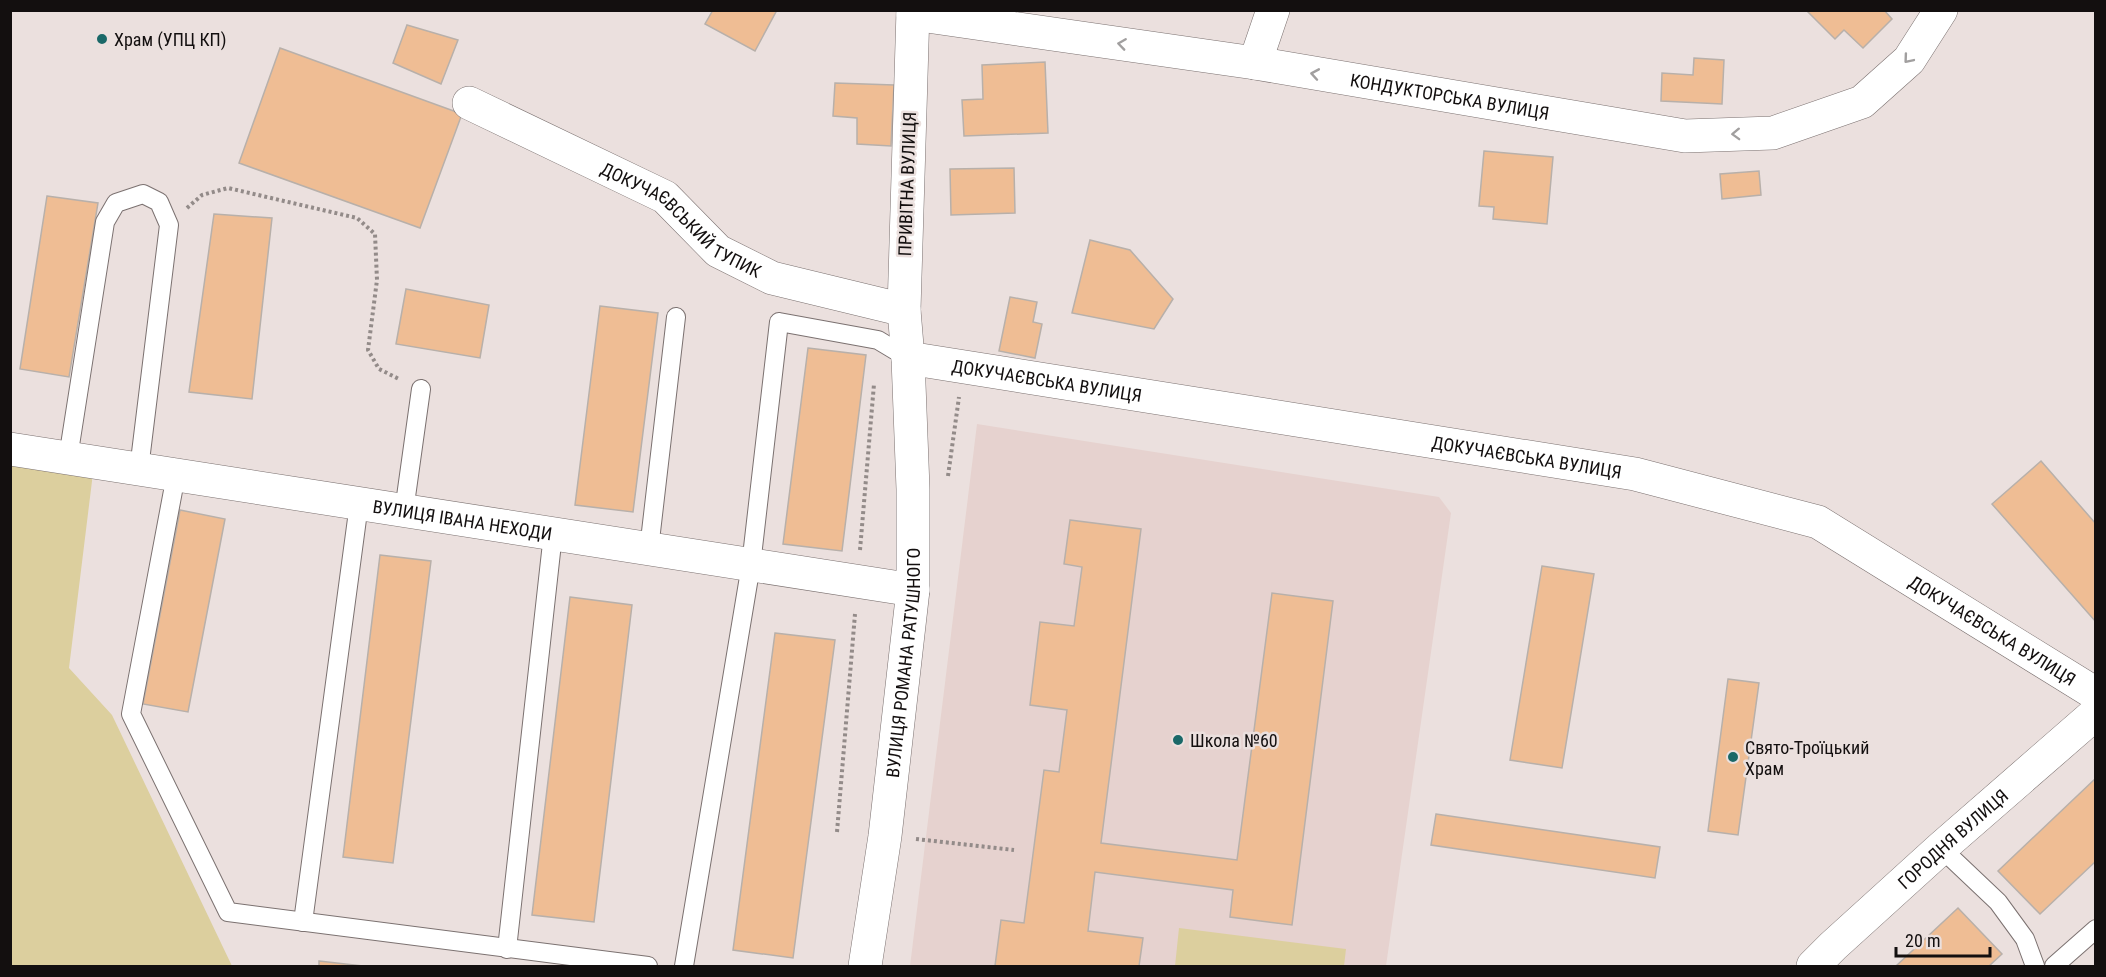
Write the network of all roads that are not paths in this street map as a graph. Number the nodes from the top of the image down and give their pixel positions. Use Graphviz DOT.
graph roads {
  1 [pos="1273,10"];
  2 [pos="1941,10"];
  3 [pos="913,12"];
  4 [pos="1255,63"];
  5 [pos="469,104"];
  6 [pos="904,310"];
  7 [pos="676,317"];
  8 [pos="908,358"];
  9 [pos="421,389"];
  10 [pos="10,449"];
  11 [pos="68,458"];
  12 [pos="139,469"];
  13 [pos="176,476"];
  14 [pos="359,504"];
  15 [pos="404,511"];
  16 [pos="553,534"];
  17 [pos="649,549"];
  18 [pos="751,565"];
  19 [pos="913,590"];
  20 [pos="2096,694"];
  21 [pos="2096,713"];
  22 [pos="1941,848"];
  23 [pos="303,922"];
  24 [pos="2096,929"];
  25 [pos="507,950"];
  26 [pos="648,966"];
  27 [pos="684,966"];
  28 [pos="865,966"];
  29 [pos="1813,966"];
  30 [pos="2035,966"];
  31 [pos="2054,966"];
  1 -- 4 [label="street"];
  2 -- 4 [label="street, КОНДУКТОРСЬКА ВУЛИЦЯ, one-way"];
  4 -- 3 [label="street, КОНДУКТОРСЬКА ВУЛИЦЯ, one-way"];
  3 -- 6 [label="street, ПРИВІТНА ВУЛИЦЯ"];
  5 -- 6 [label="street, ДОКУЧАЄВСЬКИЙ ТУПИК"];
  6 -- 8 [label="street, ПРИВІТНА ВУЛИЦЯ"];
  7 -- 17 [label="lane"];
  8 -- 18 [label="lane"];
  8 -- 19 [label="street, ВУЛИЦЯ РОМАНА РАТУШНОГО"];
  8 -- 20 [label="street, ДОКУЧАЄВСЬКА ВУЛИЦЯ"];
  9 -- 15 [label="lane"];
  10 -- 11 [label="street, ВУЛИЦЯ ІВАНА НЕХОДИ"];
  11 -- 12 [label="street, ВУЛИЦЯ ІВАНА НЕХОДИ"];
  11 -- 12 [label="lane"];
  12 -- 13 [label="street, ВУЛИЦЯ ІВАНА НЕХОДИ"];
  13 -- 14 [label="street, ВУЛИЦЯ ІВАНА НЕХОДИ"];
  13 -- 23 [label="lane"];
  14 -- 15 [label="street, ВУЛИЦЯ ІВАНА НЕХОДИ"];
  14 -- 23 [label="lane"];
  15 -- 16 [label="street, ВУЛИЦЯ ІВАНА НЕХОДИ"];
  16 -- 17 [label="street, ВУЛИЦЯ ІВАНА НЕХОДИ"];
  16 -- 25 [label="lane"];
  17 -- 18 [label="street, ВУЛИЦЯ ІВАНА НЕХОДИ"];
  18 -- 19 [label="street, ВУЛИЦЯ ІВАНА НЕХОДИ"];
  18 -- 27 [label="lane"];
  19 -- 28 [label="street, ВУЛИЦЯ РОМАНА РАТУШНОГО"];
  21 -- 22 [label="street, ГОРОДНЯ ВУЛИЦЯ"];
  22 -- 29 [label="street, ГОРОДНЯ ВУЛИЦЯ"];
  22 -- 30 [label="lane"];
  23 -- 25 [label="lane"];
  24 -- 31 [label="lane"];
  25 -- 26 [label="lane"];
}
